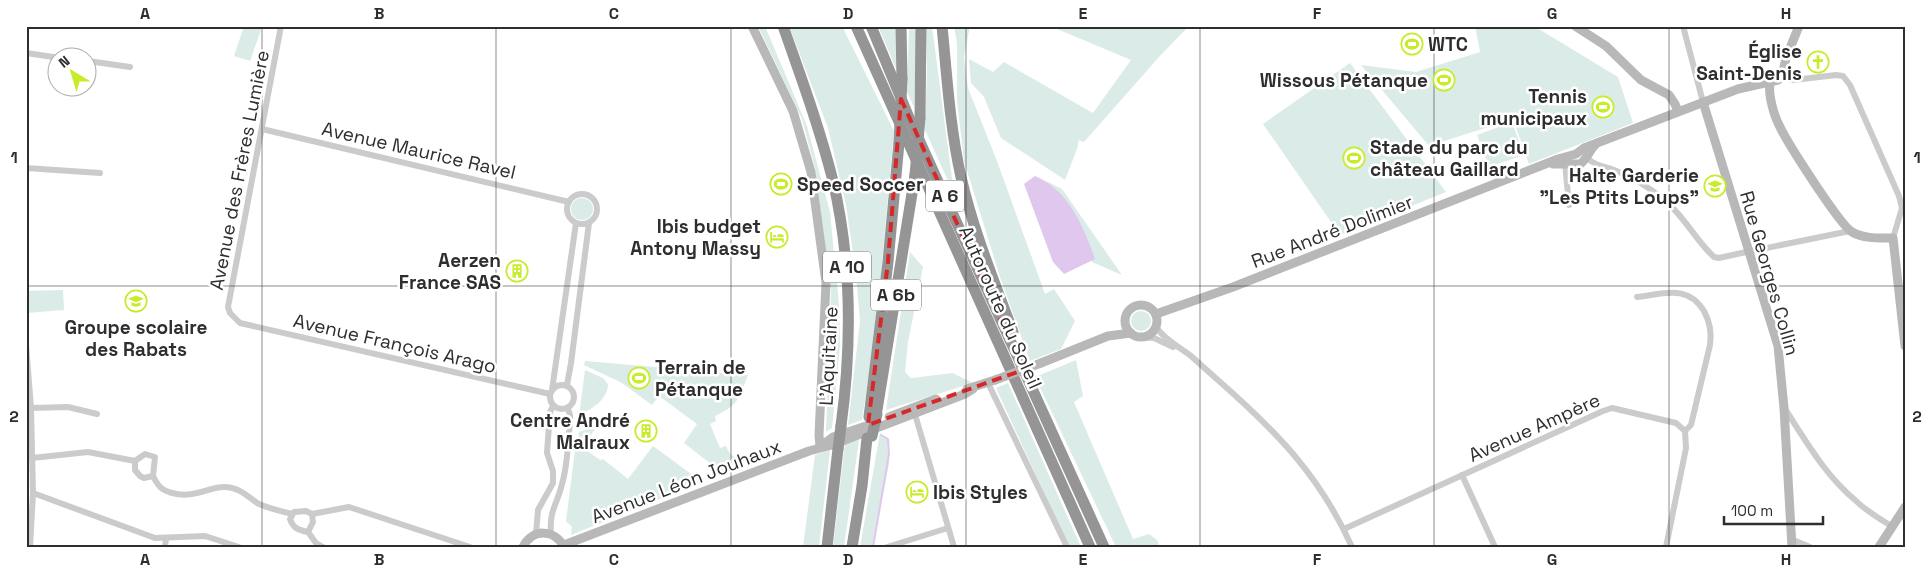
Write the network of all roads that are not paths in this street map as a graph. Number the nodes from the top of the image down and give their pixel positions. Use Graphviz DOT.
graph roads {
  1 [pos="282,26"];
  2 [pos="752,26"];
  3 [pos="775,26"];
  4 [pos="783,26"];
  5 [pos="856,26"];
  6 [pos="871,26"];
  7 [pos="901,26"];
  8 [pos="921,26"];
  9 [pos="942,26"];
  10 [pos="1575,26"];
  11 [pos="1683,26"];
  12 [pos="1798,30"];
  13 [pos="26,53"];
  14 [pos="48,56"];
  15 [pos="98,62"];
  16 [pos="130,67"];
  17 [pos="1781,77"];
  18 [pos="1770,82"];
  19 [pos="1703,102"];
  20 [pos="812,111"];
  21 [pos="1678,111"];
  22 [pos="262,129"];
  23 [pos="1595,144"];
  24 [pos="1587,158"];
  25 [pos="1567,160"];
  26 [pos="26,168"];
  27 [pos="100,173"];
  28 [pos="568,202"];
  29 [pos="1569,204"];
  30 [pos="1903,207"];
  31 [pos="576,223"];
  32 [pos="588,223"];
  33 [pos="1850,231"];
  34 [pos="1893,238"];
  35 [pos="1747,252"];
  36 [pos="1637,297"];
  37 [pos="1156,314"];
  38 [pos="234,318"];
  39 [pos="1125,322"];
  40 [pos="1156,327"];
  41 [pos="1135,335"];
  42 [pos="1108,336"];
  43 [pos="26,345"];
  44 [pos="1905,346"];
  45 [pos="27,352"];
  46 [pos="1190,356"];
  47 [pos="992,382"];
  48 [pos="567,385"];
  49 [pos="551,392"];
  50 [pos="553,406"];
  51 [pos="31,408"];
  52 [pos="568,408"];
  53 [pos="1784,408"];
  54 [pos="913,410"];
  55 [pos="98,414"];
  56 [pos="873,415"];
  57 [pos="1045,416"];
  58 [pos="1685,431"];
  59 [pos="820,447"];
  60 [pos="32,458"];
  61 [pos="135,461"];
  62 [pos="1462,475"];
  63 [pos="153,476"];
  64 [pos="33,493"];
  65 [pos="1905,507"];
  66 [pos="292,514"];
  67 [pos="312,514"];
  68 [pos="1892,527"];
  69 [pos="948,528"];
  70 [pos="1344,529"];
  71 [pos="29,530"];
  72 [pos="308,532"];
  73 [pos="536,534"];
  74 [pos="551,534"];
  75 [pos="166,538"];
  76 [pos="1791,543"];
  77 [pos="564,546"];
  78 [pos="30,547"];
  79 [pos="165,547"];
  80 [pos="239,547"];
  81 [pos="322,547"];
  82 [pos="470,547"];
  83 [pos="523,547"];
  84 [pos="827,547"];
  85 [pos="852,547"];
  86 [pos="887,547"];
  87 [pos="954,547"];
  88 [pos="1067,547"];
  89 [pos="1090,547"];
  90 [pos="1104,547"];
  91 [pos="1352,547"];
  92 [pos="1495,547"];
  93 [pos="1666,547"];
  94 [pos="1810,547"];
  95 [pos="1879,547"];
  1 -- 22 [label="street, Avenue des Frères Lumière"];
  2 -- 59 [label="street"];
  3 -- 20 [label="highway"];
  4 -- 20 [label="highway, L'Aquitaine / A 10"];
  5 -- 89 [label="highway, Autoroute du Soleil / A 6"];
  6 -- 57 [label="highway, Autoroute du Soleil / A 6"];
  7 -- 56 [label="highway, A 10, bridge"];
  8 -- 56 [label="highway, A 6b, bridge"];
  9 -- 57 [label="highway"];
  10 -- 21 [label="street"];
  11 -- 19 [label="street"];
  12 -- 17 [label="street"];
  13 -- 14 [label="street"];
  15 -- 16 [label="street"];
  17 -- 18 [label="street, Rue André Dolimier"];
  17 -- 30 [label="street"];
  18 -- 19 [label="street, Rue André Dolimier"];
  18 -- 33 [label="street"];
  19 -- 21 [label="street, Rue André Dolimier"];
  19 -- 35 [label="street, Rue Georges Collin"];
  20 -- 84 [label="highway, L'Aquitaine / A 10, bridge"];
  21 -- 23 [label="street, Rue André Dolimier"];
  22 -- 28 [label="street, Avenue Maurice Ravel"];
  22 -- 38 [label="street, Avenue des Frères Lumière"];
  23 -- 24 [label="street"];
  23 -- 25 [label="street, Rue André Dolimier"];
  24 -- 25 [label="street, Rue André Dolimier"];
  24 -- 35 [label="street"];
  25 -- 29 [label="street"];
  25 -- 37 [label="street, Rue André Dolimier"];
  26 -- 27 [label="street"];
  28 -- 31 [label="street"];
  28 -- 32 [label="street"];
  30 -- 34 [label="street"];
  31 -- 32 [label="street"];
  31 -- 49 [label="street"];
  32 -- 48 [label="street"];
  33 -- 34 [label="street"];
  33 -- 35 [label="street"];
  34 -- 44 [label="street"];
  35 -- 53 [label="street, Rue Georges Collin"];
  36 -- 58 [label="street"];
  37 -- 39 [label="street"];
  37 -- 40 [label="street"];
  38 -- 49 [label="street, Avenue François Arago"];
  39 -- 41 [label="street"];
  39 -- 42 [label="street"];
  40 -- 41 [label="street"];
  40 -- 46 [label="street"];
  41 -- 42 [label="street"];
  41 -- 46 [label="street"];
  42 -- 47 [label="street, Avenue Léon Jouhaux, bridge"];
  43 -- 45 [label="street"];
  45 -- 51 [label="street"];
  46 -- 70 [label="street"];
  47 -- 54 [label="street, Avenue Léon Jouhaux"];
  47 -- 88 [label="street"];
  48 -- 49 [label="street"];
  48 -- 52 [label="street"];
  49 -- 50 [label="street"];
  50 -- 52 [label="street"];
  50 -- 73 [label="street"];
  51 -- 55 [label="street"];
  51 -- 60 [label="street"];
  52 -- 74 [label="street"];
  53 -- 68 [label="street"];
  53 -- 76 [label="street, Rue Georges Collin"];
  54 -- 59 [label="street, Avenue Léon Jouhaux"];
  54 -- 69 [label="street"];
  56 -- 85 [label="highway, A 6b, bridge"];
  57 -- 90 [label="highway, Autoroute du Soleil / A 6"];
  58 -- 62 [label="street, Avenue Ampère"];
  58 -- 93 [label="street"];
  59 -- 77 [label="street, Avenue Léon Jouhaux"];
  60 -- 61 [label="street"];
  60 -- 64 [label="street"];
  61 -- 63 [label="street"];
  61 -- 63 [label="street"];
  62 -- 70 [label="street, Avenue Ampère"];
  62 -- 92 [label="street"];
  63 -- 66 [label="street"];
  64 -- 71 [label="street"];
  64 -- 75 [label="street"];
  65 -- 68 [label="street"];
  66 -- 67 [label="street"];
  66 -- 72 [label="street"];
  67 -- 72 [label="street"];
  67 -- 82 [label="street"];
  68 -- 95 [label="street"];
  69 -- 86 [label="street"];
  69 -- 87 [label="street"];
  70 -- 91 [label="street"];
  71 -- 78 [label="street"];
  72 -- 81 [label="street"];
  73 -- 74 [label="street"];
  73 -- 83 [label="street"];
  74 -- 77 [label="street"];
  75 -- 79 [label="street"];
  75 -- 80 [label="street"];
  76 -- 94 [label="street"];
}
